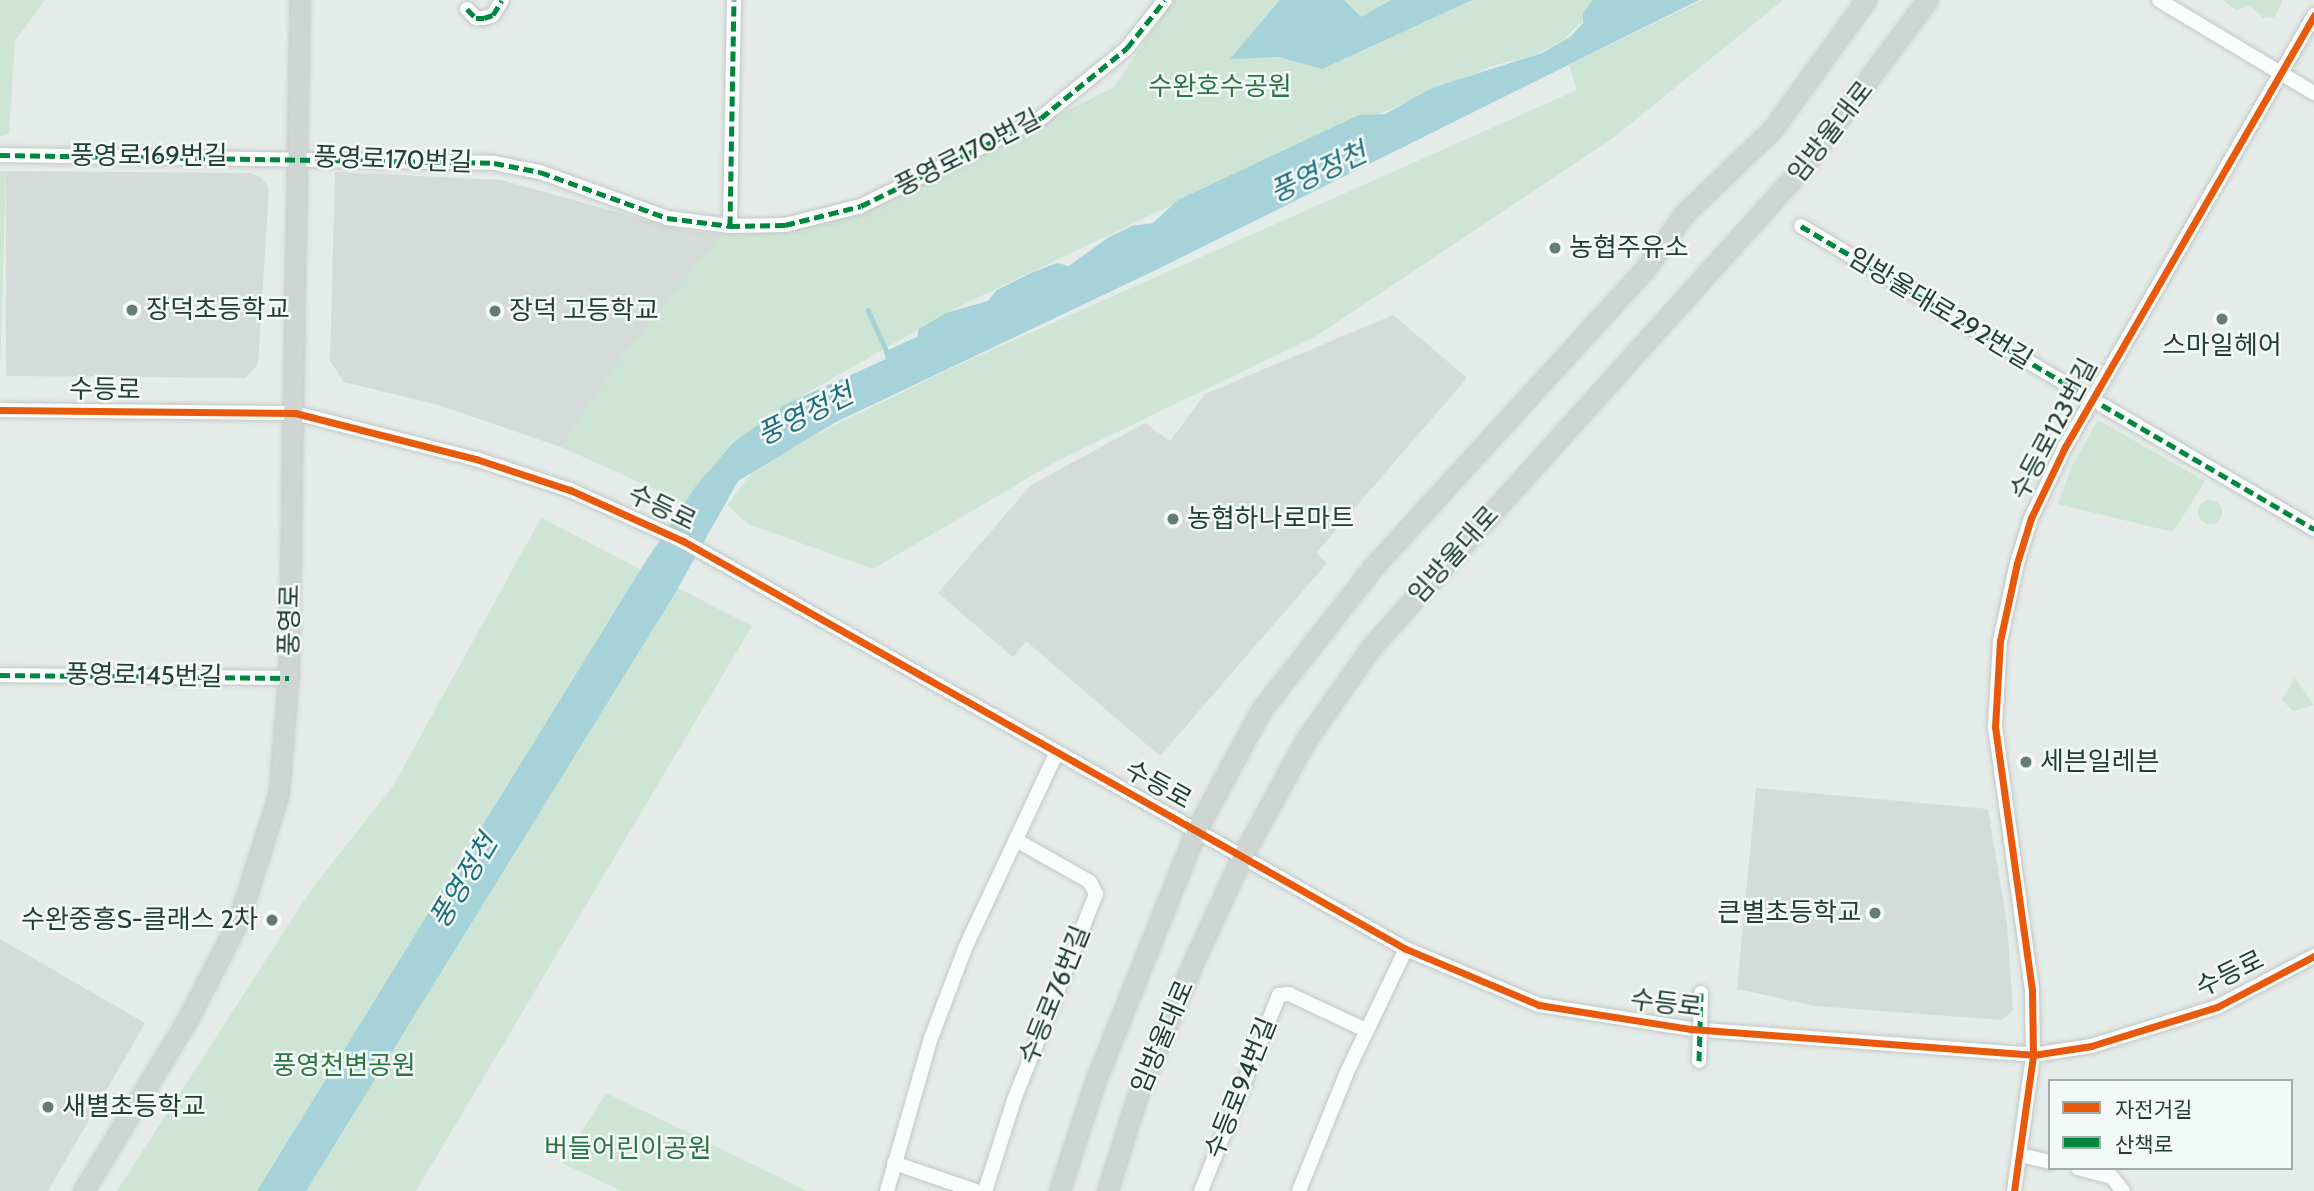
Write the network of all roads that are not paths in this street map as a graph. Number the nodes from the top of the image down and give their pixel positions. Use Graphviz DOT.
graph roads {
  1 [pos="300,0"];
  2 [pos="502,0"];
  3 [pos="734,0"];
  4 [pos="1165,0"];
  5 [pos="1867,0"];
  6 [pos="1928,0"];
  7 [pos="2160,0"];
  8 [pos="467,9"];
  9 [pos="2314,15"];
  10 [pos="2281,71"];
  11 [pos="2314,93"];
  12 [pos="0,155"];
  13 [pos="297,157"];
  14 [pos="730,226"];
  15 [pos="1801,226"];
  16 [pos="2078,391"];
  17 [pos="2102,405"];
  18 [pos="0,410"];
  19 [pos="295,413"];
  20 [pos="2314,529"];
  21 [pos="0,675"];
  22 [pos="289,678"];
  23 [pos="1057,752"];
  24 [pos="1196,830"];
  25 [pos="1016,840"];
  26 [pos="1243,856"];
  27 [pos="1406,949"];
  28 [pos="2314,956"];
  29 [pos="1702,993"];
  30 [pos="1366,1030"];
  31 [pos="2033,1055"];
  32 [pos="1699,1061"];
  33 [pos="2020,1155"];
  34 [pos="2048,1162"];
  35 [pos="894,1163"];
  36 [pos="2086,1170"];
  37 [pos="84,1191"];
  38 [pos="887,1191"];
  39 [pos="976,1191"];
  40 [pos="985,1191"];
  41 [pos="1060,1191"];
  42 [pos="1108,1191"];
  43 [pos="1201,1191"];
  44 [pos="1300,1191"];
  45 [pos="2014,1191"];
  46 [pos="2123,1191"];
  1 -- 13 [label="main road, 풍영로"];
  2 -- 8 [label="street"];
  3 -- 14 [label="street"];
  4 -- 14 [label="street, 풍영로170번길"];
  5 -- 24 [label="main road, 임방울대로"];
  6 -- 26 [label="main road, 임방울대로"];
  7 -- 10 [label="street"];
  9 -- 10 [label="street, 수등로123번길"];
  10 -- 11 [label="street"];
  10 -- 31 [label="street, 수등로123번길"];
  12 -- 13 [label="street, 풍영로169번길"];
  13 -- 14 [label="street, 풍영로170번길"];
  13 -- 19 [label="main road, 풍영로"];
  15 -- 16 [label="street, 임방울대로292번길"];
  17 -- 20 [label="street"];
  18 -- 19 [label="street, 수등로"];
  19 -- 22 [label="main road, 풍영로"];
  19 -- 23 [label="street, 수등로"];
  21 -- 22 [label="street, 풍영로145번길"];
  22 -- 37 [label="main road, 풍영로"];
  23 -- 24 [label="street, 수등로"];
  23 -- 25 [label="street"];
  24 -- 26 [label="street, 수등로"];
  24 -- 41 [label="main road, 임방울대로"];
  25 -- 35 [label="street"];
  25 -- 40 [label="street, 수등로76번길"];
  26 -- 27 [label="street, 수등로"];
  26 -- 42 [label="main road, 임방울대로"];
  27 -- 30 [label="street"];
  27 -- 31 [label="street, 수등로"];
  28 -- 31 [label="street, 수등로"];
  29 -- 32 [label="street, bridge"];
  30 -- 43 [label="street, 수등로94번길"];
  30 -- 44 [label="street"];
  31 -- 33 [label="street, 수등로123번길"];
  33 -- 34 [label="street"];
  33 -- 45 [label="street, 수등로123번길"];
  35 -- 38 [label="street"];
  35 -- 39 [label="street"];
  36 -- 46 [label="street"];
}
